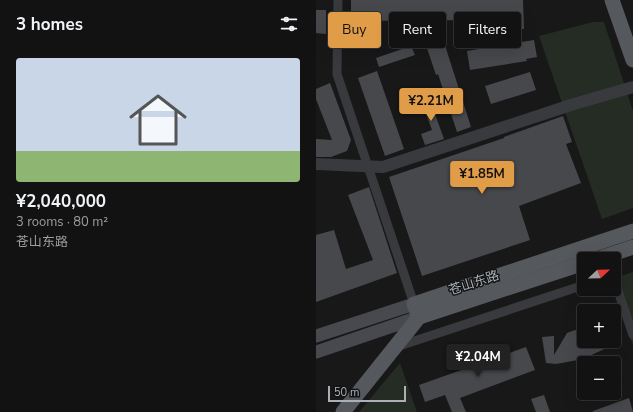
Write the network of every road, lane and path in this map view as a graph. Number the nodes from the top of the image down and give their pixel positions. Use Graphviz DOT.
graph roads {
  1 [pos="338,0"];
  2 [pos="612,0"];
  3 [pos="633,60"];
  4 [pos="633,87"];
  5 [pos="316,164"];
  6 [pos="368,168"];
  7 [pos="633,231"];
  8 [pos="633,247"];
  9 [pos="619,252"];
  10 [pos="577,265"];
  11 [pos="577,287"];
  12 [pos="620,296"];
  13 [pos="417,310"];
  14 [pos="633,335"];
  15 [pos="316,336"];
  16 [pos="395,347"];
  17 [pos="316,352"];
  18 [pos="343,412"];
  1 -- 6 [label="street"];
  2 -- 3 [label="main road"];
  4 -- 6 [label="street"];
  5 -- 6 [label="street"];
  6 -- 13 [label="street"];
  7 -- 13 [label="main road, 苍山东路"];
  8 -- 9 [label="main road"];
  10 -- 13 [label="main road, 苍山东路"];
  11 -- 16 [label="street"];
  12 -- 14 [label="street"];
  13 -- 15 [label="main road, 苍山东路"];
  13 -- 16 [label="main road"];
  13 -- 17 [label="main road, 苍山东路"];
  16 -- 18 [label="main road"];
}
